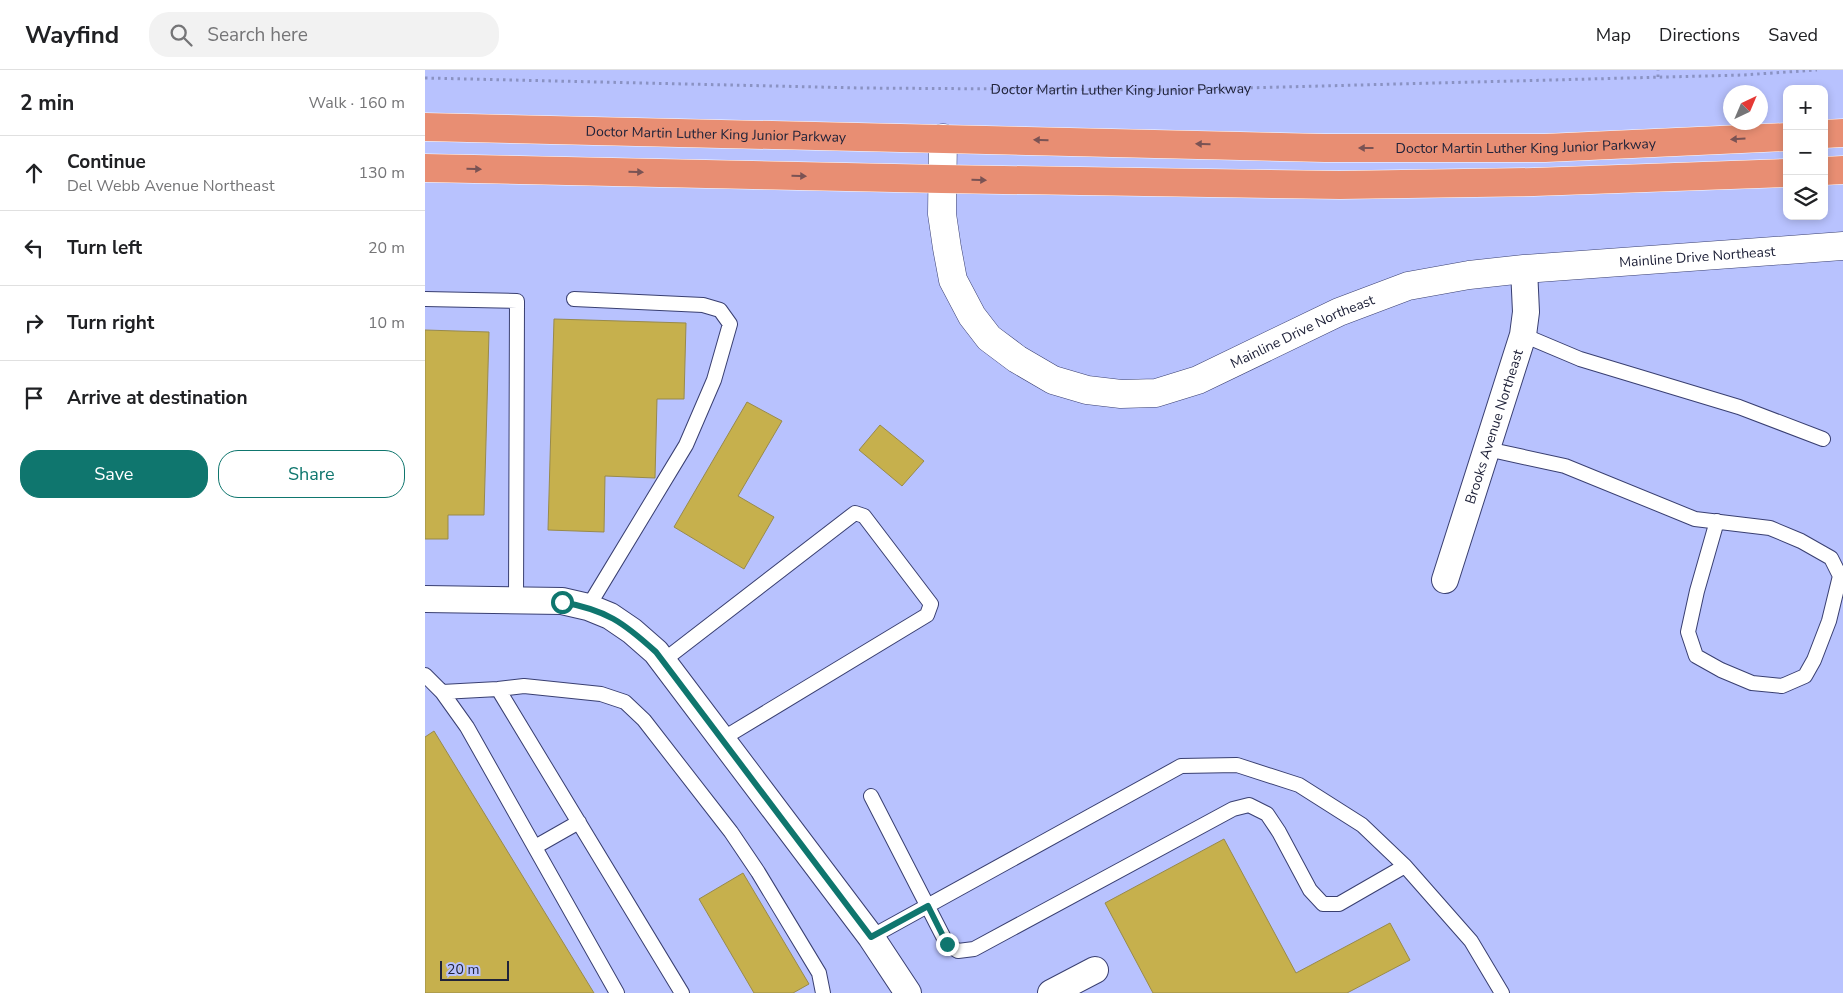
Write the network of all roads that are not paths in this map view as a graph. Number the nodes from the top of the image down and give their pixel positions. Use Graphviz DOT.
graph roads {
  1 [pos="425,127"];
  2 [pos="1843,133"];
  3 [pos="1828,134"];
  4 [pos="1783,137"];
  5 [pos="943,138"];
  6 [pos="425,168"];
  7 [pos="1843,170"];
  8 [pos="1828,171"];
  9 [pos="1783,173"];
  10 [pos="942,179"];
  11 [pos="1843,246"];
  12 [pos="1525,269"];
  13 [pos="425,299"];
  14 [pos="574,299"];
  15 [pos="1523,335"];
  16 [pos="1823,439"];
  17 [pos="1487,449"];
  18 [pos="1717,521"];
  19 [pos="1445,580"];
  20 [pos="425,599"];
  21 [pos="516,601"];
  22 [pos="588,607"];
  23 [pos="663,661"];
  24 [pos="425,675"];
  25 [pos="498,689"];
  26 [pos="442,692"];
  27 [pos="722,739"];
  28 [pos="871,796"];
  29 [pos="579,822"];
  30 [pos="535,848"];
  31 [pos="1405,866"];
  32 [pos="928,906"];
  33 [pos="871,937"];
  34 [pos="1095,970"];
  35 [pos="617,993"];
  36 [pos="682,993"];
  37 [pos="823,993"];
  38 [pos="908,993"];
  39 [pos="1051,993"];
  40 [pos="1502,993"];
  1 -- 5 [label="highway, Doctor Martin Luther King Junior Parkway"];
  2 -- 3 [label="highway"];
  4 -- 5 [label="highway, Doctor Martin Luther King Junior Parkway, one-way"];
  5 -- 10 [label="street, Mainline Drive Northeast"];
  6 -- 10 [label="highway, one-way"];
  7 -- 8 [label="highway"];
  10 -- 9 [label="highway, one-way"];
  10 -- 12 [label="street, Mainline Drive Northeast"];
  11 -- 12 [label="street, Mainline Drive Northeast"];
  12 -- 15 [label="street, Brooks Avenue Northeast"];
  13 -- 21 [label="lane"];
  14 -- 22 [label="lane"];
  15 -- 16 [label="lane"];
  15 -- 17 [label="street, Brooks Avenue Northeast"];
  17 -- 18 [label="lane"];
  17 -- 19 [label="street, Brooks Avenue Northeast"];
  18 -- 18 [label="lane"];
  20 -- 21 [label="street"];
  21 -- 22 [label="street"];
  22 -- 23 [label="street"];
  23 -- 27 [label="street"];
  23 -- 27 [label="lane"];
  24 -- 26 [label="lane"];
  25 -- 26 [label="lane"];
  25 -- 29 [label="lane"];
  25 -- 37 [label="lane"];
  26 -- 30 [label="lane"];
  27 -- 33 [label="street"];
  28 -- 32 [label="lane"];
  29 -- 30 [label="lane"];
  29 -- 36 [label="lane"];
  30 -- 35 [label="lane"];
  31 -- 32 [label="lane"];
  31 -- 32 [label="lane"];
  31 -- 40 [label="lane"];
  32 -- 33 [label="lane"];
  33 -- 38 [label="street"];
  34 -- 39 [label="street"];
}
